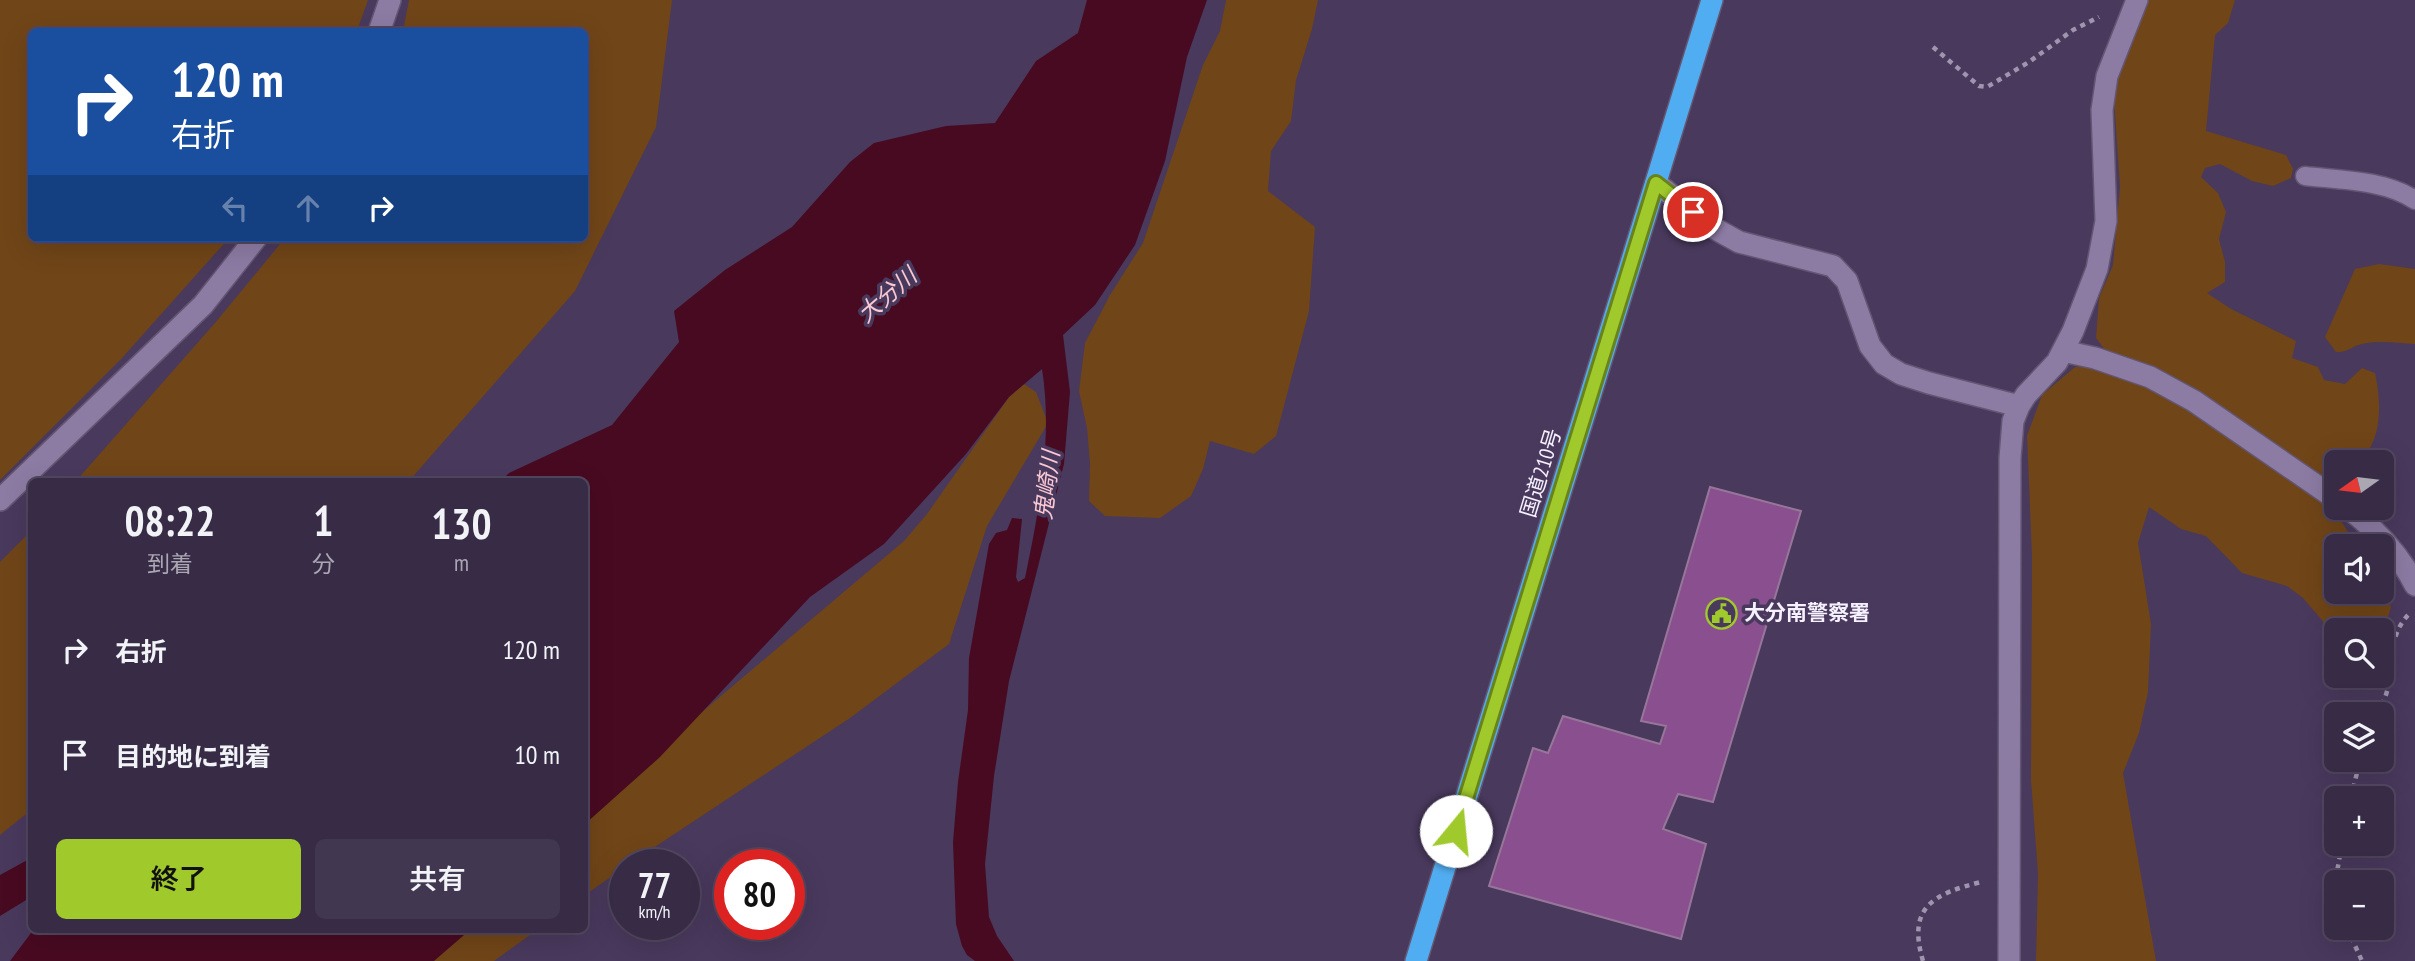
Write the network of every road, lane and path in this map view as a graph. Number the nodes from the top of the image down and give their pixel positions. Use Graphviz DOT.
graph roads {
  1 [pos="390,0"];
  2 [pos="1712,0"];
  3 [pos="2136,2"];
  4 [pos="380,28"];
  5 [pos="1933,47"];
  6 [pos="2305,176"];
  7 [pos="1656,183"];
  8 [pos="2415,200"];
  9 [pos="253,242"];
  10 [pos="2063,351"];
  11 [pos="2019,406"];
  12 [pos="2324,491"];
  13 [pos="0,500"];
  14 [pos="2362,520"];
  15 [pos="2415,584"];
  16 [pos="2415,610"];
  17 [pos="2383,702"];
  18 [pos="2008,879"];
  19 [pos="2352,940"];
  20 [pos="1416,961"];
  21 [pos="1923,961"];
  22 [pos="2010,961"];
  23 [pos="2362,961"];
  1 -- 4 [label="street"];
  2 -- 7 [label="highway, 国道210号"];
  3 -- 5 [label="path"];
  3 -- 10 [label="street"];
  6 -- 8 [label="lane"];
  7 -- 11 [label="street"];
  7 -- 20 [label="highway, 国道210号"];
  9 -- 13 [label="street"];
  10 -- 11 [label="street"];
  10 -- 12 [label="street"];
  11 -- 18 [label="street"];
  14 -- 15 [label="street"];
  16 -- 17 [label="path"];
  18 -- 21 [label="path"];
  18 -- 22 [label="street"];
  19 -- 23 [label="path"];
}
